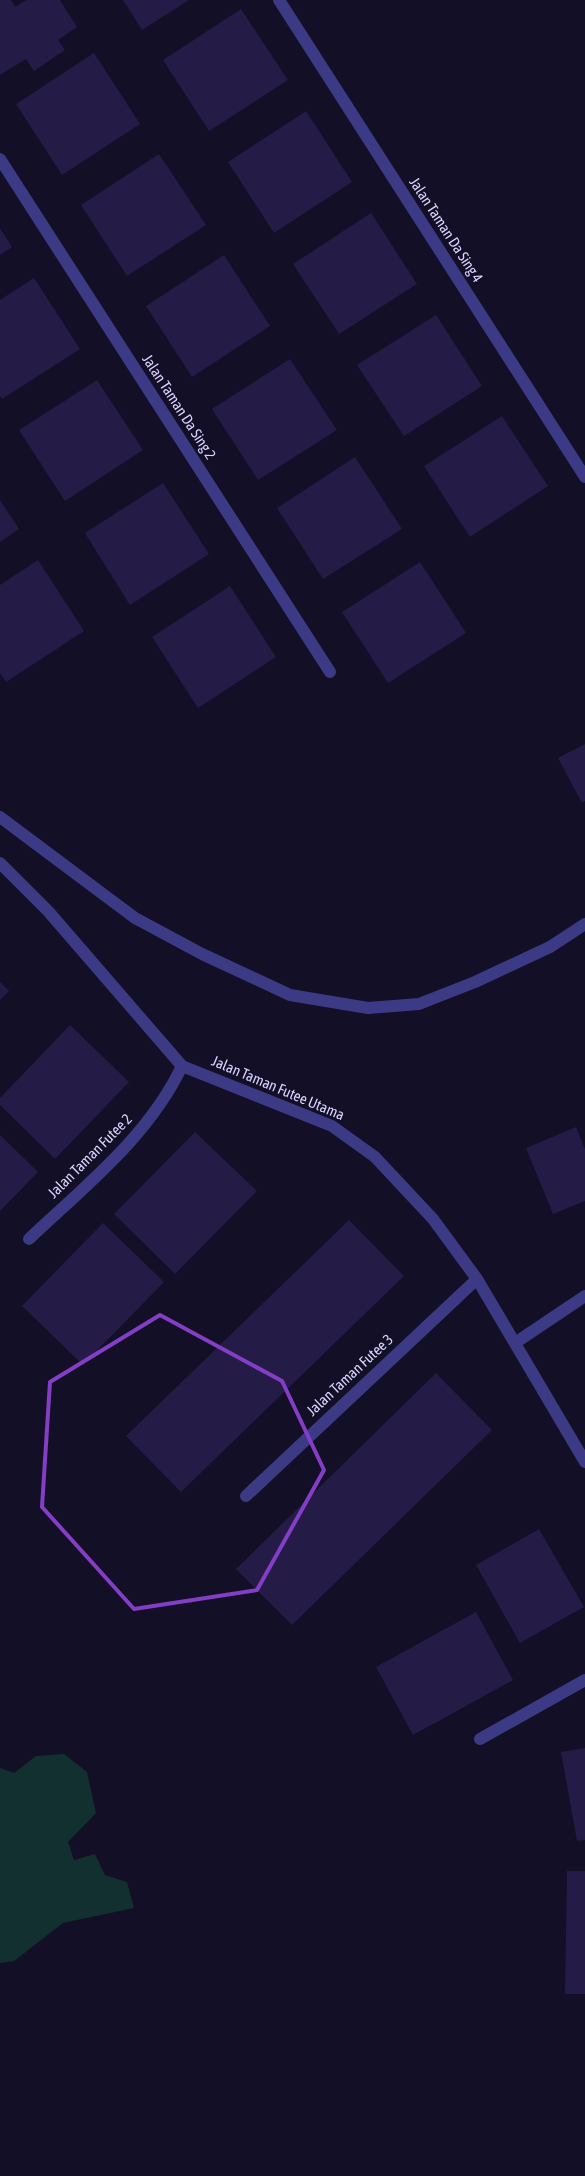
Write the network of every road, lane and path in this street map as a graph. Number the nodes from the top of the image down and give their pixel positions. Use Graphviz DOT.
graph roads {
  1 [pos="279,0"];
  2 [pos="0,159"];
  3 [pos="585,477"];
  4 [pos="330,672"];
  5 [pos="0,817"];
  6 [pos="0,863"];
  7 [pos="585,924"];
  8 [pos="182,1066"];
  9 [pos="30,1239"];
  10 [pos="477,1279"];
  11 [pos="585,1296"];
  12 [pos="515,1343"];
  13 [pos="585,1462"];
  14 [pos="246,1496"];
  15 [pos="585,1680"];
  16 [pos="480,1739"];
  1 -- 3 [label="street, Jalan Taman Da Sing 4"];
  2 -- 4 [label="street, Jalan Taman Da Sing 2"];
  5 -- 7 [label="street"];
  6 -- 8 [label="street, Jalan Taman Futee Utama"];
  8 -- 9 [label="street, Jalan Taman Futee 2"];
  8 -- 10 [label="street, Jalan Taman Futee Utama"];
  10 -- 12 [label="street, Jalan Taman Futee Utama"];
  10 -- 14 [label="street, Jalan Taman Futee 3"];
  11 -- 12 [label="street"];
  12 -- 13 [label="street, Jalan Taman Futee Utama"];
  15 -- 16 [label="street"];
}
